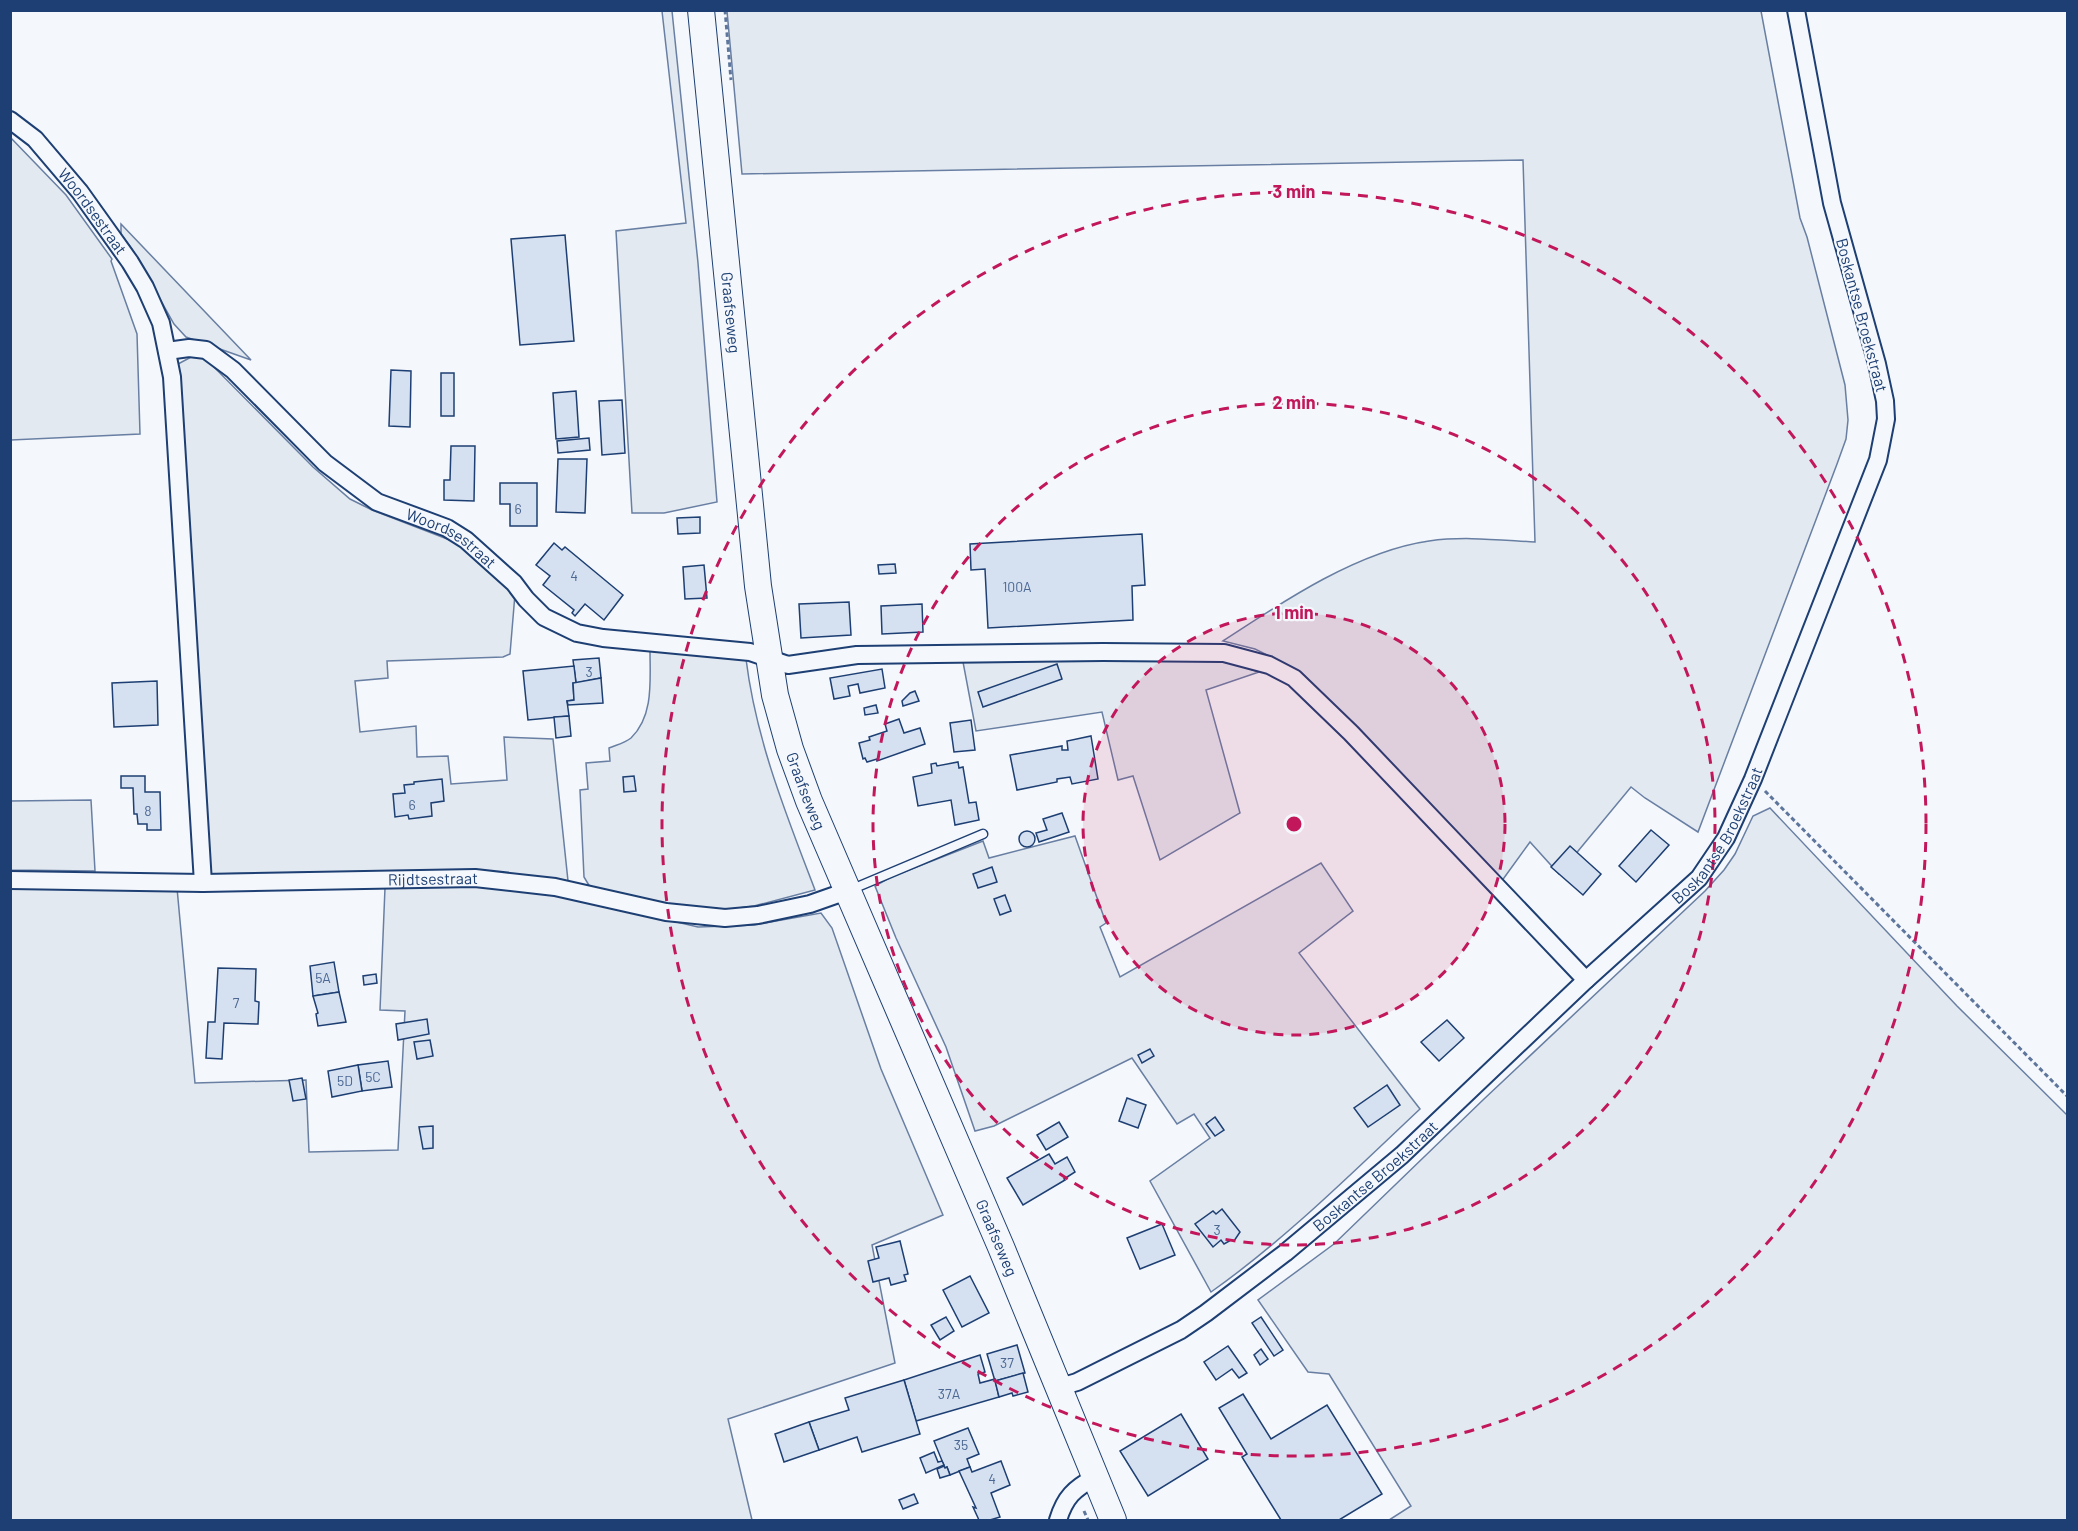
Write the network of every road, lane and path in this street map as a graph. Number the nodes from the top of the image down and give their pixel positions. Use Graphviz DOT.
graph roads {
  1 [pos="701,10"];
  2 [pos="1796,10"];
  3 [pos="10,120"];
  4 [pos="167,351"];
  5 [pos="768,657"];
  6 [pos="1754,779"];
  7 [pos="983,834"];
  8 [pos="10,880"];
  9 [pos="203,882"];
  10 [pos="847,891"];
  11 [pos="1586,980"];
  12 [pos="2067,1097"];
  13 [pos="1060,1387"];
  14 [pos="1095,1477"];
  15 [pos="1058,1521"];
  16 [pos="1113,1521"];
  1 -- 5 [label="main road, Graafseweg"];
  2 -- 6 [label="street, Boskantse Broekstraat"];
  3 -- 4 [label="street, Woordsestraat"];
  4 -- 5 [label="street, Woordsestraat"];
  4 -- 9 [label="street, Woordsestraat"];
  5 -- 10 [label="main road, Graafseweg"];
  5 -- 11 [label="street, Woordsestraat"];
  6 -- 11 [label="street, Boskantse Broekstraat"];
  6 -- 12 [label="path"];
  7 -- 10 [label="lane"];
  8 -- 9 [label="street, Rijdtsestraat"];
  9 -- 10 [label="street, Rijdtsestraat"];
  10 -- 13 [label="main road, Graafseweg"];
  11 -- 13 [label="street, Boskantse Broekstraat"];
  13 -- 14 [label="main road, Graafseweg"];
  14 -- 15 [label="street"];
  14 -- 16 [label="main road, Graafseweg"];
}
